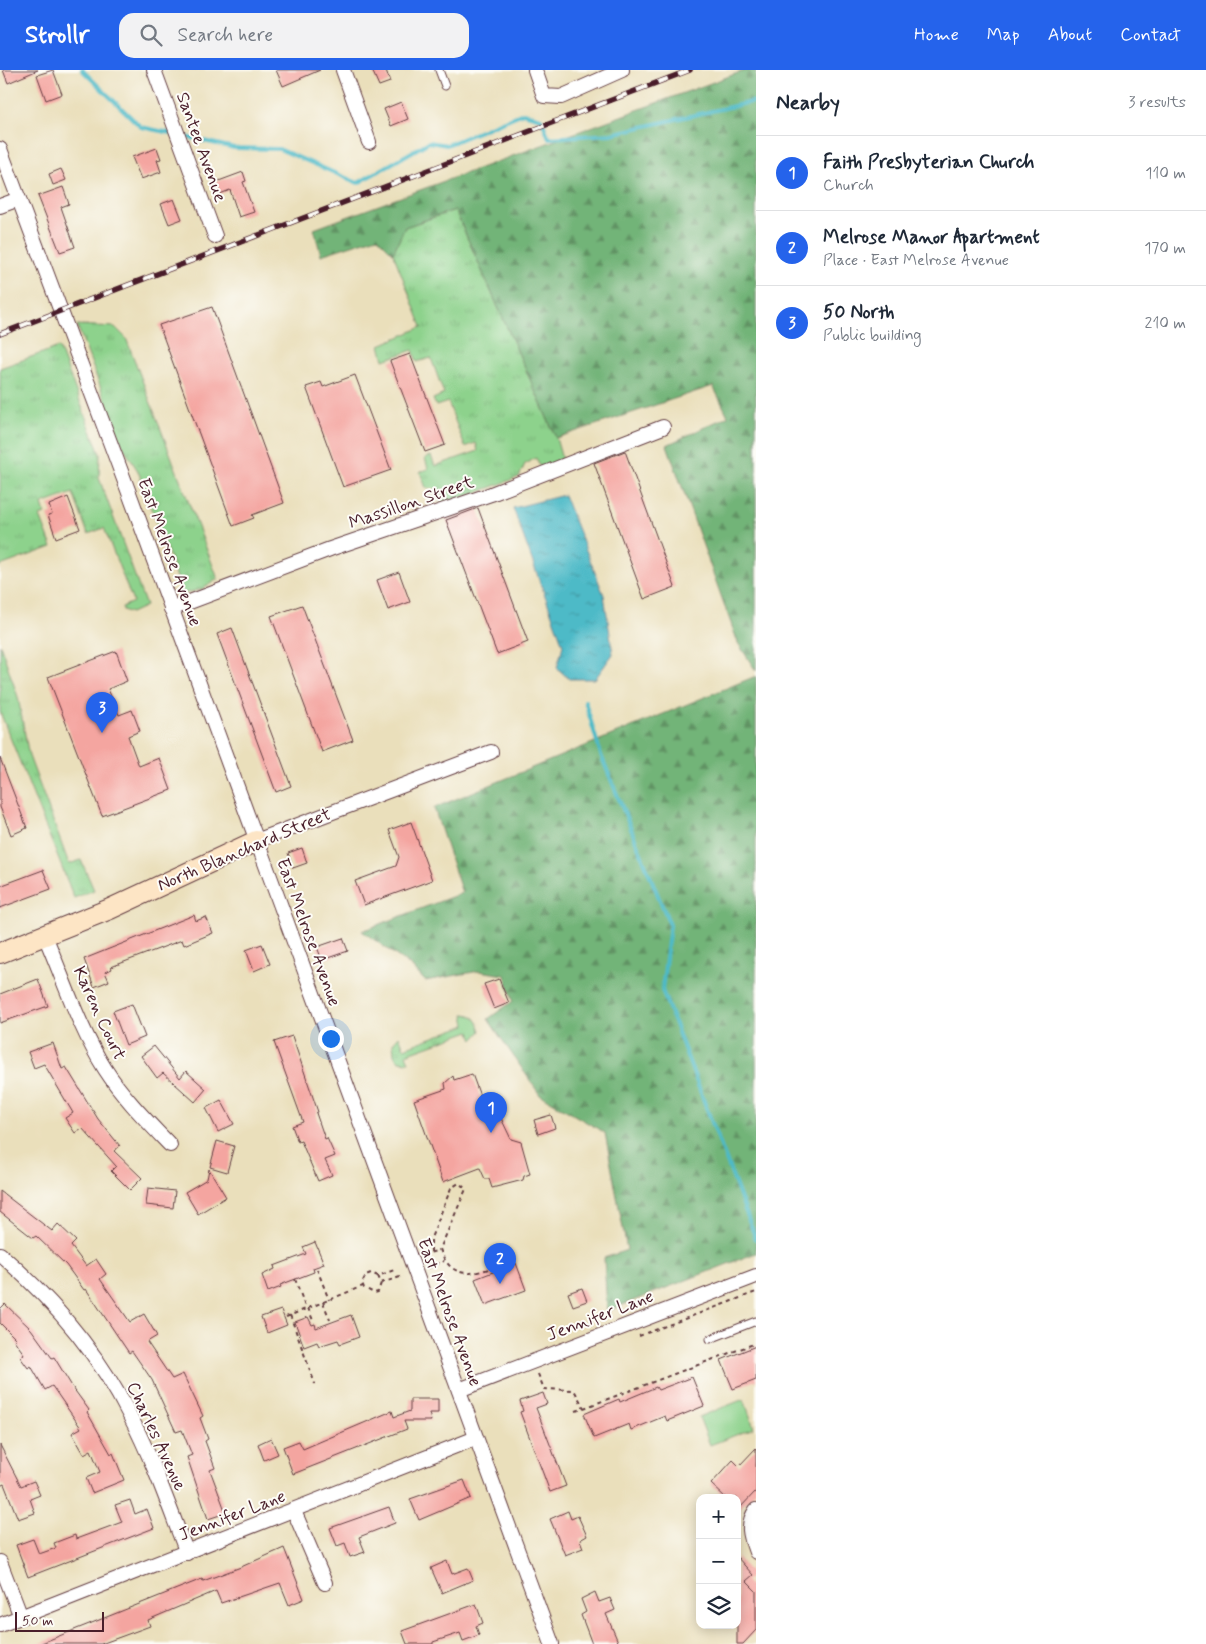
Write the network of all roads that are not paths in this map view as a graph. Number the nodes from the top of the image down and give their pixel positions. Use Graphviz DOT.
graph roads {
  1 [pos="154,70"];
  2 [pos="343,70"];
  3 [pos="439,70"];
  4 [pos="535,70"];
  5 [pos="622,70"];
  6 [pos="445,86"];
  7 [pos="369,142"];
  8 [pos="0,149"];
  9 [pos="19,199"];
  10 [pos="0,206"];
  11 [pos="216,236"];
  12 [pos="662,427"];
  13 [pos="171,609"];
  14 [pos="491,752"];
  15 [pos="256,841"];
  16 [pos="45,936"];
  17 [pos="0,953"];
  18 [pos="170,1145"];
  19 [pos="0,1254"];
  20 [pos="756,1276"];
  21 [pos="756,1322"];
  22 [pos="710,1339"];
  23 [pos="459,1390"];
  24 [pos="476,1438"];
  25 [pos="756,1510"];
  26 [pos="294,1511"];
  27 [pos="756,1552"];
  28 [pos="186,1553"];
  29 [pos="0,1562"];
  30 [pos="325,1583"];
  31 [pos="21,1617"];
  32 [pos="0,1625"];
  33 [pos="552,1644"];
  1 -- 11 [label="street, Santee Avenue"];
  2 -- 7 [label="street"];
  3 -- 6 [label="lane"];
  4 -- 5 [label="street"];
  8 -- 9 [label="street, East Melrose Avenue"];
  9 -- 10 [label="street"];
  9 -- 13 [label="street, East Melrose Avenue"];
  12 -- 13 [label="street, Massillon Street"];
  13 -- 15 [label="street, East Melrose Avenue"];
  14 -- 15 [label="street, North Blanchard Street"];
  15 -- 16 [label="street, North Blanchard Street"];
  15 -- 23 [label="street, East Melrose Avenue"];
  16 -- 17 [label="street, North Blanchard Street"];
  16 -- 18 [label="street, Karen Court"];
  19 -- 28 [label="street, Charles Avenue"];
  20 -- 23 [label="street, Jennifer Lane"];
  21 -- 22 [label="lane"];
  23 -- 24 [label="street, East Melrose Avenue"];
  24 -- 26 [label="street, Jennifer Lane"];
  24 -- 33 [label="street, East Melrose Avenue"];
  25 -- 27 [label="street"];
  26 -- 28 [label="street, Jennifer Lane"];
  26 -- 30 [label="street"];
  28 -- 31 [label="street, Jennifer Lane"];
  29 -- 31 [label="street"];
  31 -- 32 [label="street, Jennifer Lane"];
}
